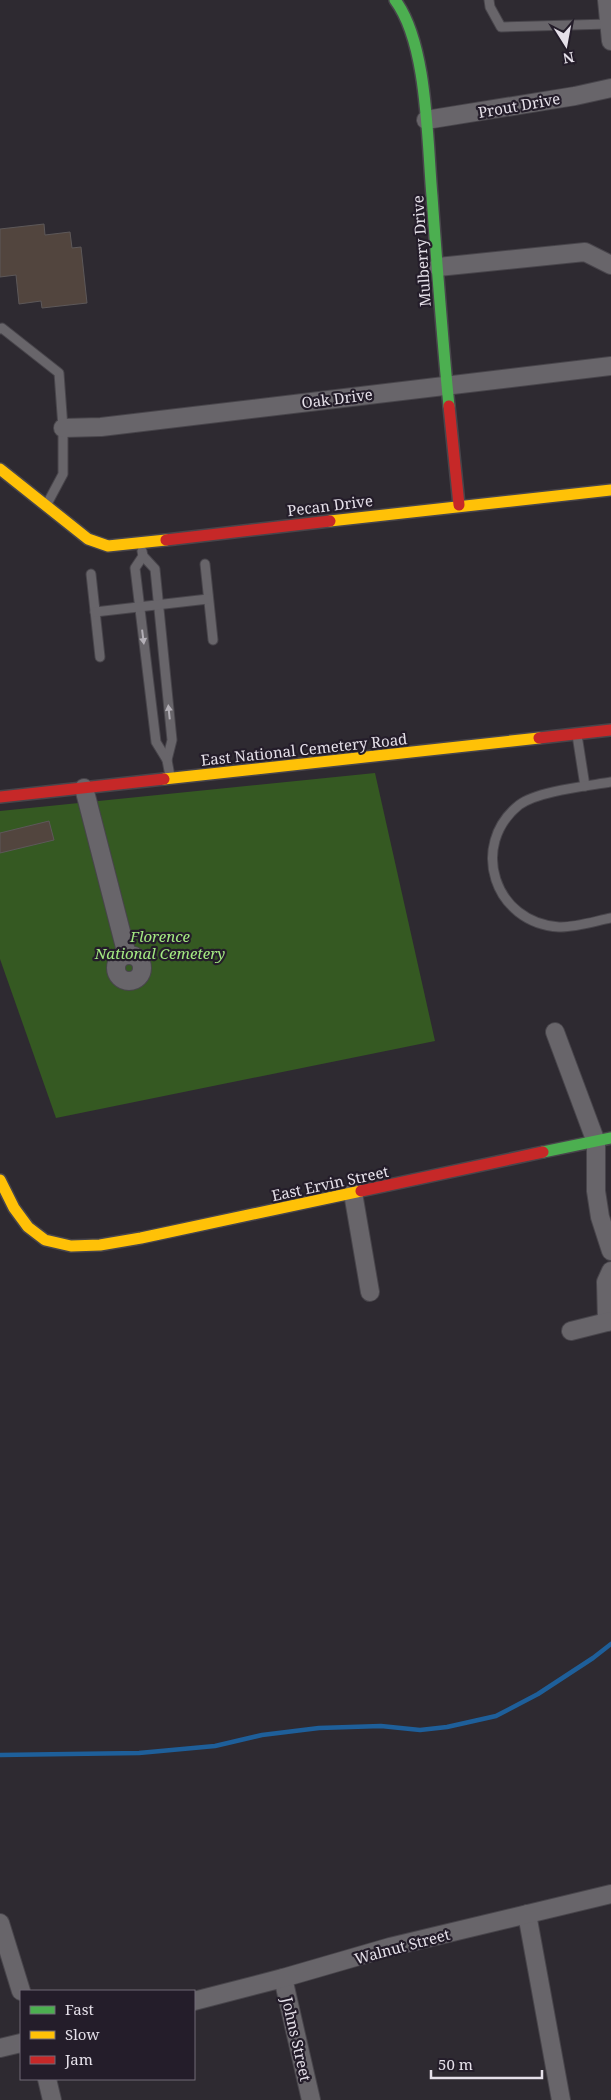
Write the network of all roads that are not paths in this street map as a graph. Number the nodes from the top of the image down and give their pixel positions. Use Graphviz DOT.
graph roads {
  1 [pos="395,0"];
  2 [pos="489,0"];
  3 [pos="607,0"];
  4 [pos="609,24"];
  5 [pos="611,41"];
  6 [pos="611,88"];
  7 [pos="426,120"];
  8 [pos="611,265"];
  9 [pos="438,266"];
  10 [pos="0,329"];
  11 [pos="611,366"];
  12 [pos="447,384"];
  13 [pos="63,428"];
  14 [pos="0,469"];
  15 [pos="611,490"];
  16 [pos="46,505"];
  17 [pos="459,505"];
  18 [pos="141,542"];
  19 [pos="143,556"];
  20 [pos="204,564"];
  21 [pos="91,574"];
  22 [pos="208,599"];
  23 [pos="158,605"];
  24 [pos="140,607"];
  25 [pos="95,612"];
  26 [pos="213,640"];
  27 [pos="100,658"];
  28 [pos="611,730"];
  29 [pos="577,734"];
  30 [pos="167,760"];
  31 [pos="170,779"];
  32 [pos="611,782"];
  33 [pos="585,786"];
  34 [pos="84,788"];
  35 [pos="0,797"];
  36 [pos="611,918"];
  37 [pos="127,955"];
  38 [pos="555,1032"];
  39 [pos="604,1140"];
  40 [pos="0,1180"];
  41 [pos="353,1194"];
  42 [pos="611,1251"];
  43 [pos="611,1271"];
  44 [pos="370,1292"];
  45 [pos="609,1321"];
  46 [pos="571,1331"];
  47 [pos="611,1894"];
  48 [pos="527,1914"];
  49 [pos="0,1923"];
  50 [pos="283,1978"];
  51 [pos="21,1990"];
  52 [pos="195,2002"];
  53 [pos="20,2042"];
  54 [pos="0,2048"];
  55 [pos="47,2080"];
  56 [pos="52,2100"];
  57 [pos="312,2100"];
  58 [pos="561,2100"];
  1 -- 7 [label="street, Mulberry Drive"];
  2 -- 4 [label="lane"];
  3 -- 4 [label="street"];
  4 -- 5 [label="street"];
  6 -- 7 [label="street, Prout Drive"];
  7 -- 9 [label="street, Mulberry Drive"];
  8 -- 9 [label="street"];
  9 -- 12 [label="street, Mulberry Drive"];
  10 -- 13 [label="lane"];
  11 -- 12 [label="street, Oak Drive"];
  12 -- 13 [label="street, Oak Drive"];
  12 -- 17 [label="street, Mulberry Drive"];
  13 -- 16 [label="lane"];
  14 -- 16 [label="street"];
  15 -- 17 [label="street, Pecan Drive"];
  16 -- 18 [label="street, Pecan Drive"];
  17 -- 18 [label="street, Pecan Drive"];
  18 -- 19 [label="lane"];
  19 -- 23 [label="lane"];
  19 -- 24 [label="lane"];
  20 -- 22 [label="lane"];
  21 -- 25 [label="lane"];
  22 -- 23 [label="lane"];
  22 -- 26 [label="lane"];
  23 -- 24 [label="lane"];
  30 -- 23 [label="lane, one-way"];
  24 -- 25 [label="lane"];
  24 -- 30 [label="lane, one-way"];
  25 -- 27 [label="lane"];
  28 -- 29 [label="street, East National Cemetery Road"];
  29 -- 31 [label="street, East National Cemetery Road"];
  29 -- 33 [label="lane"];
  30 -- 31 [label="lane"];
  31 -- 34 [label="street, East National Cemetery Road"];
  32 -- 33 [label="lane"];
  33 -- 36 [label="lane"];
  34 -- 35 [label="street, East National Cemetery Road"];
  34 -- 37 [label="street"];
  38 -- 39 [label="street"];
  39 -- 41 [label="street, East Ervin Street"];
  39 -- 42 [label="street"];
  40 -- 41 [label="street, East Ervin Street"];
  41 -- 44 [label="street"];
  43 -- 45 [label="street"];
  45 -- 46 [label="street"];
  47 -- 48 [label="street, Walnut Street"];
  48 -- 50 [label="street, Walnut Street"];
  48 -- 58 [label="street"];
  49 -- 51 [label="street"];
  50 -- 52 [label="street, Walnut Street"];
  50 -- 57 [label="street, Johns Street"];
  53 -- 54 [label="street"];
  55 -- 56 [label="street"];
}
